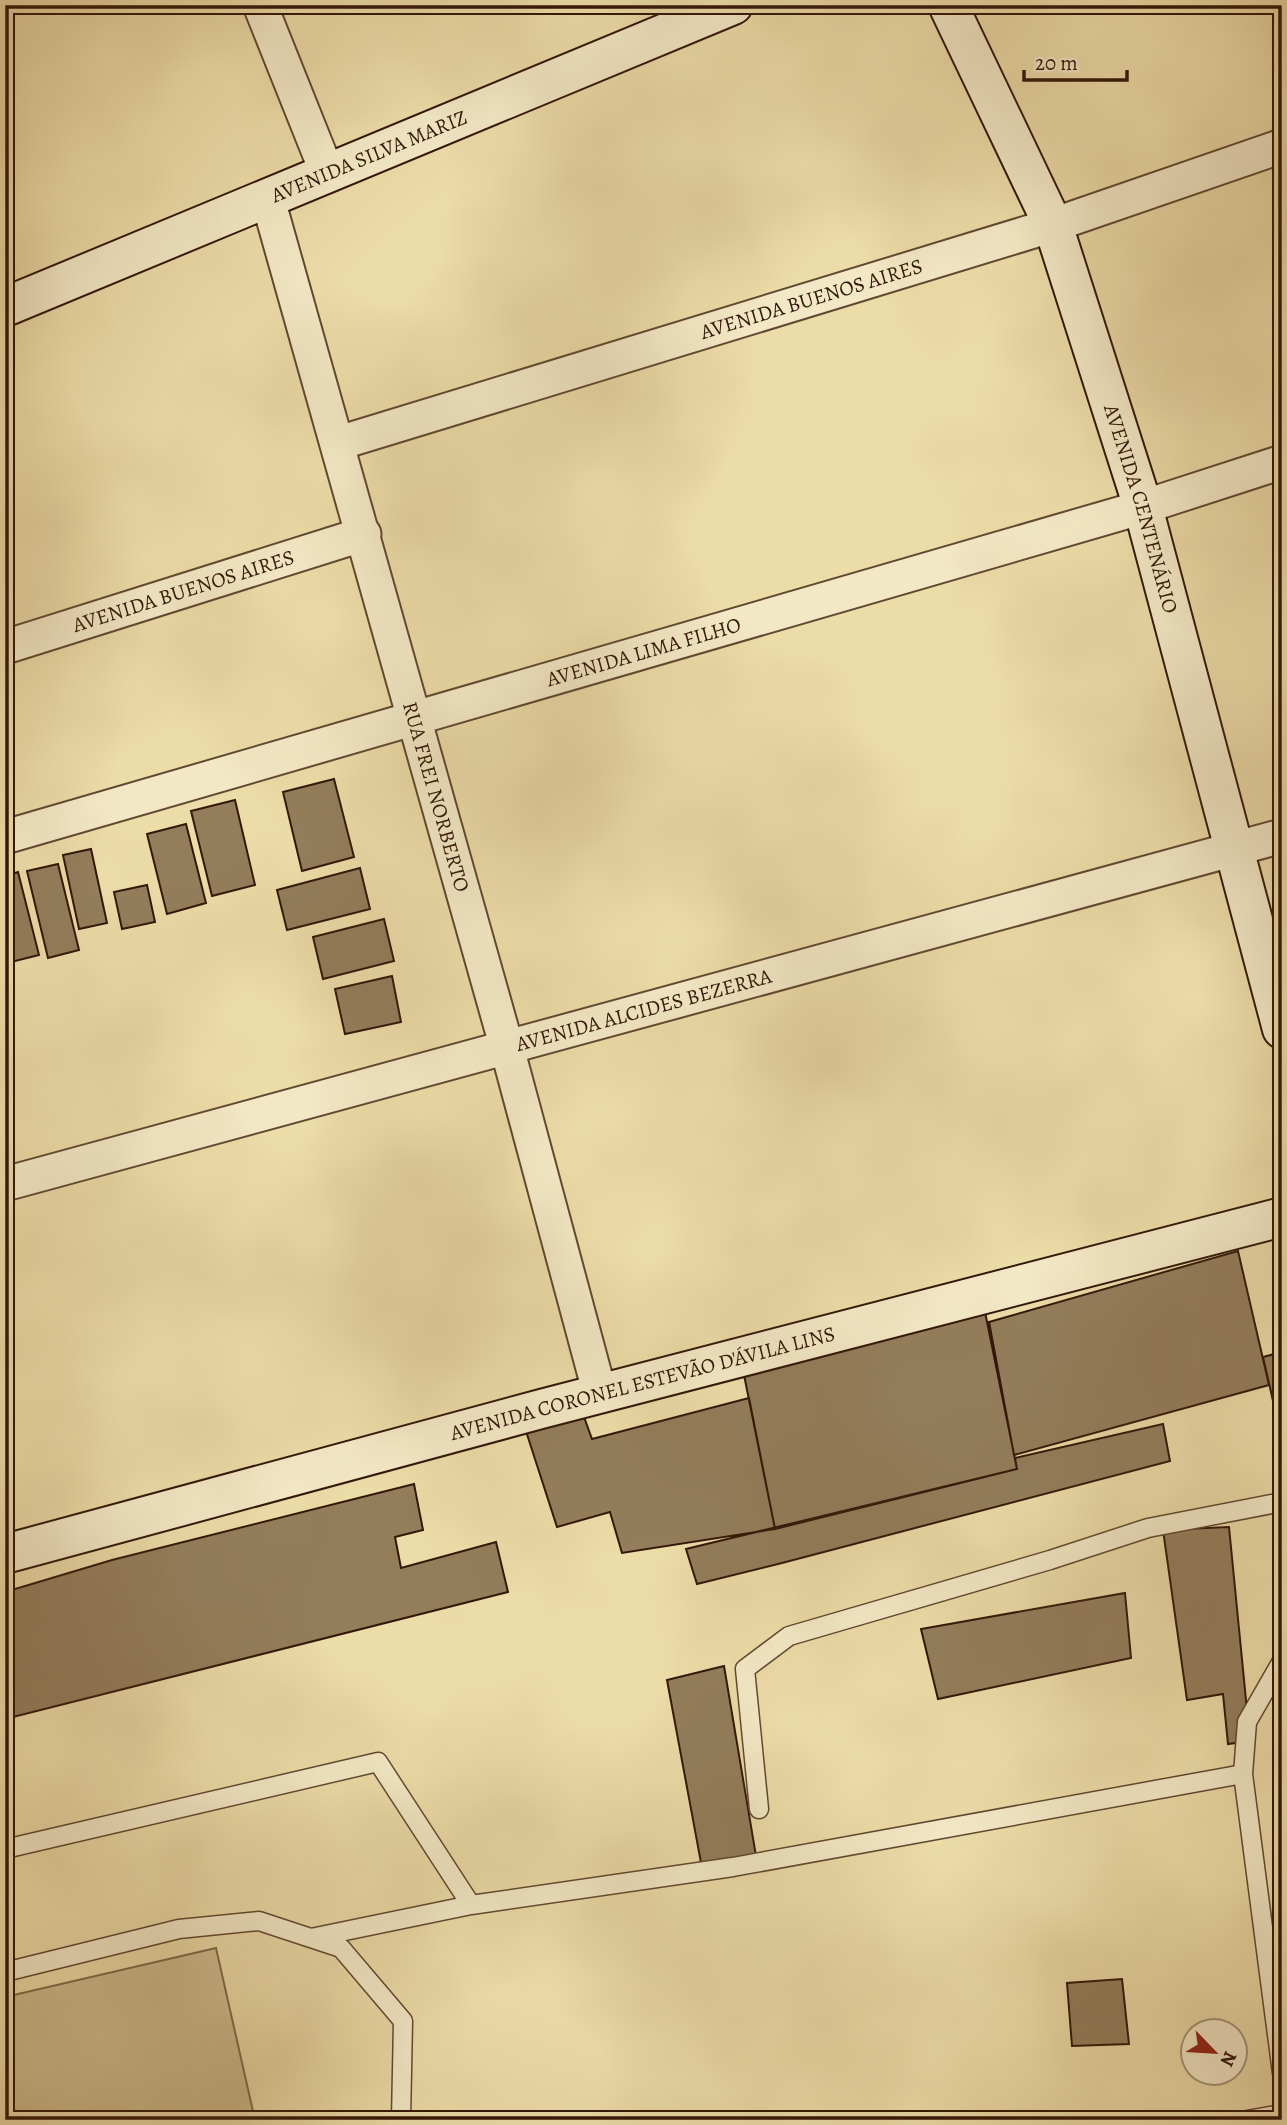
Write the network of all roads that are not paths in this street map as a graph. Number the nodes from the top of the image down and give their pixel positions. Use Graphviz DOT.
graph roads {
  1 [pos="260,5"];
  2 [pos="733,5"];
  3 [pos="948,5"];
  4 [pos="1282,146"];
  5 [pos="328,175"];
  6 [pos="268,200"];
  7 [pos="1053,225"];
  8 [pos="5,306"];
  9 [pos="339,443"];
  10 [pos="1282,462"];
  11 [pos="1143,508"];
  12 [pos="363,534"];
  13 [pos="5,647"];
  14 [pos="414,718"];
  15 [pos="1282,836"];
  16 [pos="5,837"];
  17 [pos="1233,850"];
  18 [pos="1282,1029"];
  19 [pos="507,1048"];
  20 [pos="5,1184"];
  21 [pos="1282,1217"];
  22 [pos="600,1394"];
  23 [pos="1282,1502"];
  24 [pos="5,1554"];
  25 [pos="1282,1661"];
  26 [pos="1243,1773"];
  27 [pos="759,1809"];
  28 [pos="5,1849"];
  29 [pos="471,1905"];
  30 [pos="311,1938"];
  31 [pos="5,1972"];
  32 [pos="1282,2073"];
  33 [pos="1282,2114"];
  34 [pos="401,2120"];
  35 [pos="1247,2120"];
  1 -- 5 [label="street"];
  2 -- 5 [label="street, AVENIDA SILVA MARIZ"];
  3 -- 7 [label="street, AVENIDA CENTENÁRIO"];
  4 -- 7 [label="street, AVENIDA BUENOS AIRES"];
  5 -- 6 [label="street, AVENIDA SILVA MARIZ"];
  6 -- 8 [label="street, AVENIDA SILVA MARIZ"];
  6 -- 9 [label="street, RUA FREI NORBERTO"];
  7 -- 9 [label="street, AVENIDA BUENOS AIRES"];
  7 -- 11 [label="street, AVENIDA CENTENÁRIO"];
  9 -- 12 [label="street, RUA FREI NORBERTO"];
  10 -- 11 [label="street, AVENIDA LIMA FILHO"];
  11 -- 14 [label="street, AVENIDA LIMA FILHO"];
  11 -- 17 [label="street, AVENIDA CENTENÁRIO"];
  12 -- 13 [label="street, AVENIDA BUENOS AIRES"];
  12 -- 14 [label="street, RUA FREI NORBERTO"];
  14 -- 16 [label="street, AVENIDA LIMA FILHO"];
  14 -- 19 [label="street, RUA FREI NORBERTO"];
  15 -- 17 [label="street, AVENIDA ALCIDES BEZERRA"];
  17 -- 18 [label="street, AVENIDA CENTENÁRIO"];
  17 -- 19 [label="street, AVENIDA ALCIDES BEZERRA"];
  19 -- 20 [label="street, AVENIDA ALCIDES BEZERRA"];
  19 -- 22 [label="street, RUA FREI NORBERTO"];
  21 -- 22 [label="street, AVENIDA CORONEL ESTEVÃO D'ÁVILA LINS"];
  22 -- 24 [label="street, AVENIDA CORONEL ESTEVÃO D'ÁVILA LINS"];
  23 -- 27 [label="lane"];
  25 -- 26 [label="lane"];
  26 -- 29 [label="lane"];
  26 -- 32 [label="lane"];
  28 -- 29 [label="lane"];
  29 -- 30 [label="lane"];
  30 -- 31 [label="lane"];
  30 -- 34 [label="lane"];
  33 -- 35 [label="lane"];
}
